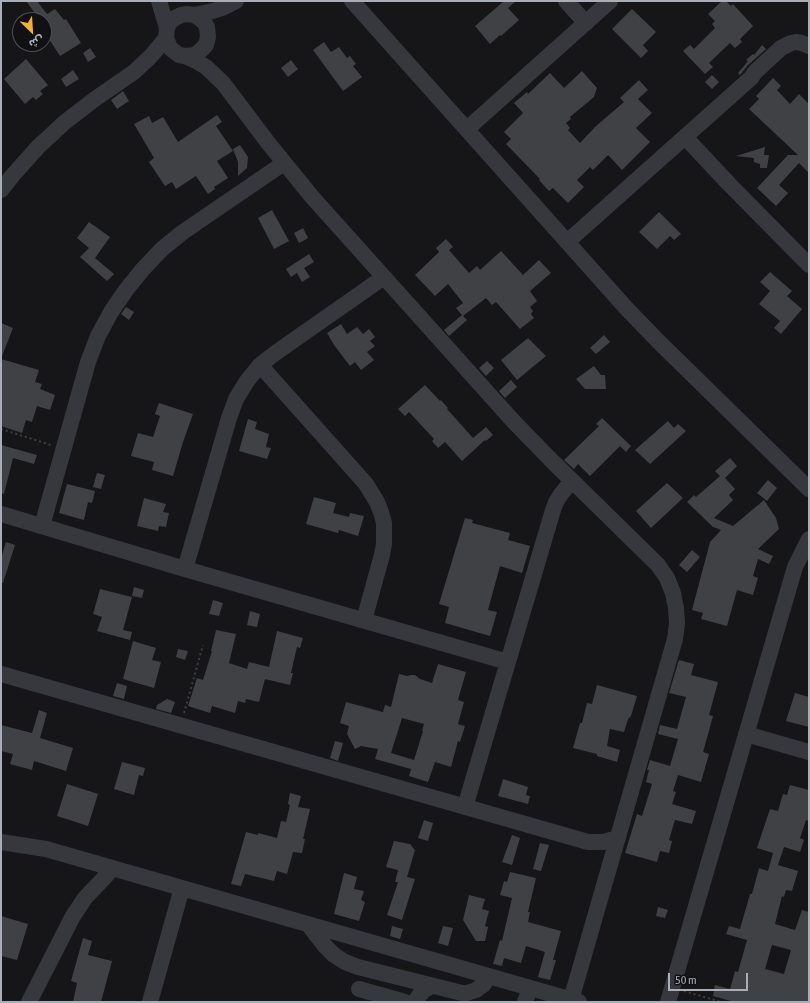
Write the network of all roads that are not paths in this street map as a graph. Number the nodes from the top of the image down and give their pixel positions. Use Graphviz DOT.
graph roads {
  1 [pos="159,1"];
  2 [pos="166,1"];
  3 [pos="237,1"];
  4 [pos="352,1"];
  5 [pos="566,1"];
  6 [pos="610,1"];
  7 [pos="190,14"];
  8 [pos="586,22"];
  9 [pos="166,33"];
  10 [pos="208,37"];
  11 [pos="809,46"];
  12 [pos="809,55"];
  13 [pos="182,56"];
  14 [pos="134,72"];
  15 [pos="751,78"];
  16 [pos="223,83"];
  17 [pos="467,129"];
  18 [pos="686,137"];
  19 [pos="284,163"];
  20 [pos="1,190"];
  21 [pos="567,242"];
  22 [pos="809,265"];
  23 [pos="384,277"];
  24 [pos="260,365"];
  25 [pos="572,482"];
  26 [pos="809,489"];
  27 [pos="1,514"];
  28 [pos="42,526"];
  29 [pos="809,539"];
  30 [pos="185,569"];
  31 [pos="364,620"];
  32 [pos="508,662"];
  33 [pos="1,674"];
  34 [pos="746,734"];
  35 [pos="809,752"];
  36 [pos="465,807"];
  37 [pos="1,832"];
  38 [pos="618,838"];
  39 [pos="1,842"];
  40 [pos="588,842"];
  41 [pos="46,849"];
  42 [pos="611,861"];
  43 [pos="112,868"];
  44 [pos="182,888"];
  45 [pos="308,924"];
  46 [pos="358,967"];
  47 [pos="488,976"];
  48 [pos="432,986"];
  49 [pos="527,995"];
  50 [pos="670,995"];
  51 [pos="357,996"];
  52 [pos="575,1001"];
  53 [pos="29,1002"];
  54 [pos="150,1002"];
  55 [pos="412,1002"];
  1 -- 9 [label="street"];
  2 -- 7 [label="street"];
  3 -- 7 [label="street"];
  3 -- 10 [label="street"];
  4 -- 17 [label="street"];
  5 -- 8 [label="street"];
  6 -- 8 [label="street"];
  7 -- 9 [label="street"];
  7 -- 10 [label="street"];
  8 -- 17 [label="street"];
  9 -- 13 [label="street"];
  9 -- 14 [label="street"];
  10 -- 13 [label="street"];
  10 -- 16 [label="street"];
  11 -- 15 [label="street"];
  12 -- 15 [label="street"];
  13 -- 14 [label="street"];
  13 -- 16 [label="street"];
  14 -- 20 [label="street"];
  15 -- 18 [label="street"];
  16 -- 19 [label="street"];
  17 -- 21 [label="street"];
  18 -- 21 [label="street"];
  18 -- 22 [label="street"];
  19 -- 23 [label="street"];
  19 -- 28 [label="street"];
  21 -- 26 [label="street"];
  23 -- 24 [label="street"];
  23 -- 25 [label="street"];
  24 -- 30 [label="street"];
  24 -- 31 [label="street"];
  25 -- 32 [label="street"];
  25 -- 38 [label="street"];
  27 -- 28 [label="street"];
  28 -- 30 [label="street"];
  29 -- 34 [label="street"];
  30 -- 31 [label="street"];
  31 -- 32 [label="street"];
  32 -- 36 [label="street"];
  33 -- 36 [label="street"];
  34 -- 35 [label="street"];
  34 -- 50 [label="street"];
  36 -- 40 [label="street"];
  37 -- 41 [label="street"];
  38 -- 40 [label="street"];
  38 -- 42 [label="street"];
  39 -- 41 [label="street"];
  40 -- 42 [label="street"];
  41 -- 43 [label="street"];
  42 -- 52 [label="street"];
  43 -- 44 [label="street"];
  43 -- 53 [label="street"];
  44 -- 45 [label="street"];
  44 -- 54 [label="street"];
  45 -- 46 [label="street"];
  45 -- 47 [label="street"];
  46 -- 48 [label="street"];
  46 -- 51 [label="street"];
  47 -- 48 [label="street"];
  47 -- 49 [label="street"];
  48 -- 55 [label="street"];
  49 -- 52 [label="street"];
  51 -- 55 [label="street"];
}
